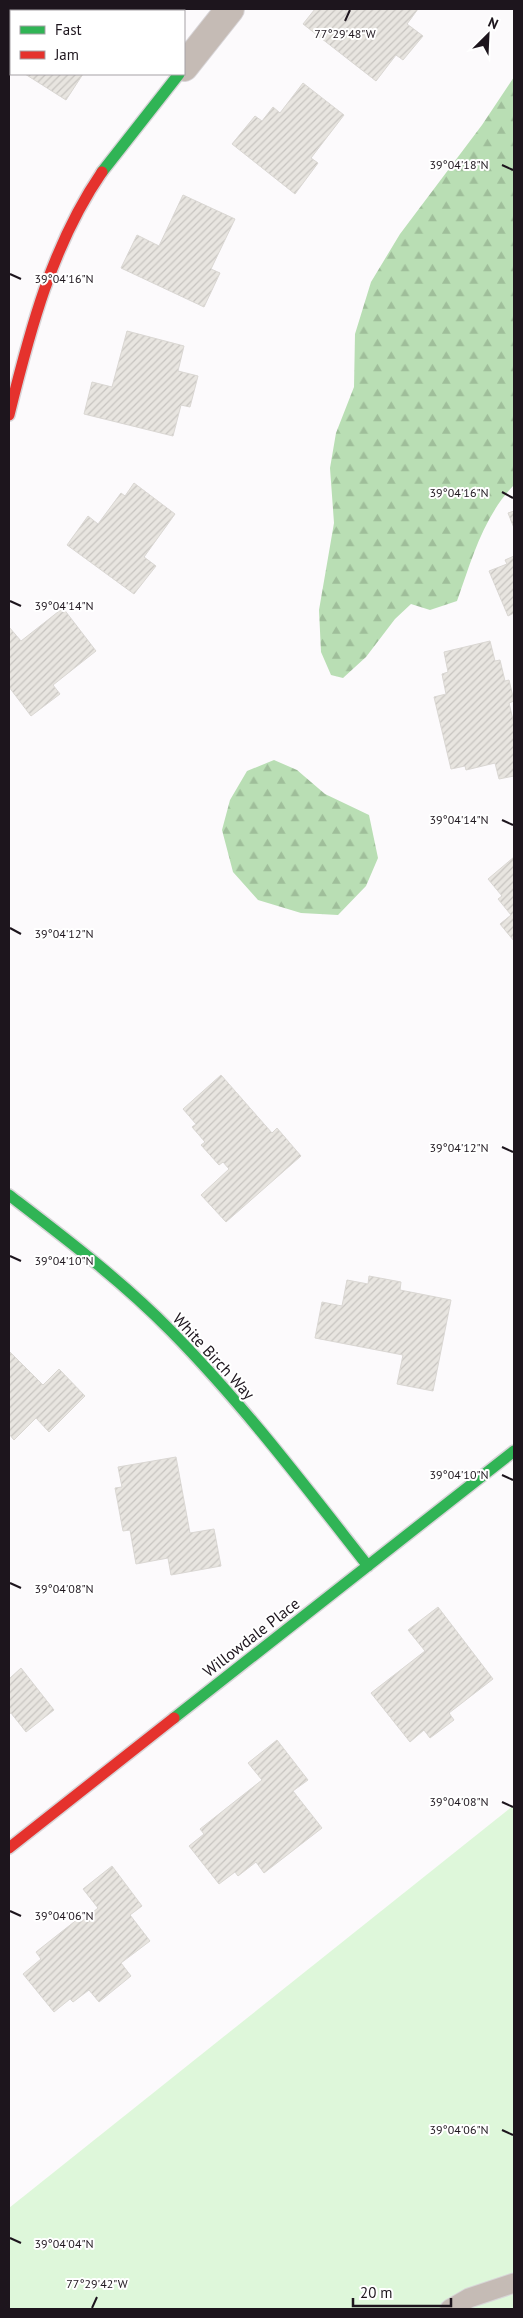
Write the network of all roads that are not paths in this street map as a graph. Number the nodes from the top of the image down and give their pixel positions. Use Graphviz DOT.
graph roads {
  1 [pos="230,9"];
  2 [pos="185,67"];
  3 [pos="178,75"];
  4 [pos="9,415"];
  5 [pos="9,1195"];
  6 [pos="514,1451"];
  7 [pos="368,1566"];
  8 [pos="9,1848"];
  9 [pos="514,2283"];
  10 [pos="450,2309"];
  1 -- 2 [label="street"];
  3 -- 4 [label="street"];
  5 -- 7 [label="street, White Birch Way"];
  6 -- 7 [label="street, Willowdale Place"];
  7 -- 8 [label="street, Willowdale Place"];
  9 -- 10 [label="lane"];
}
